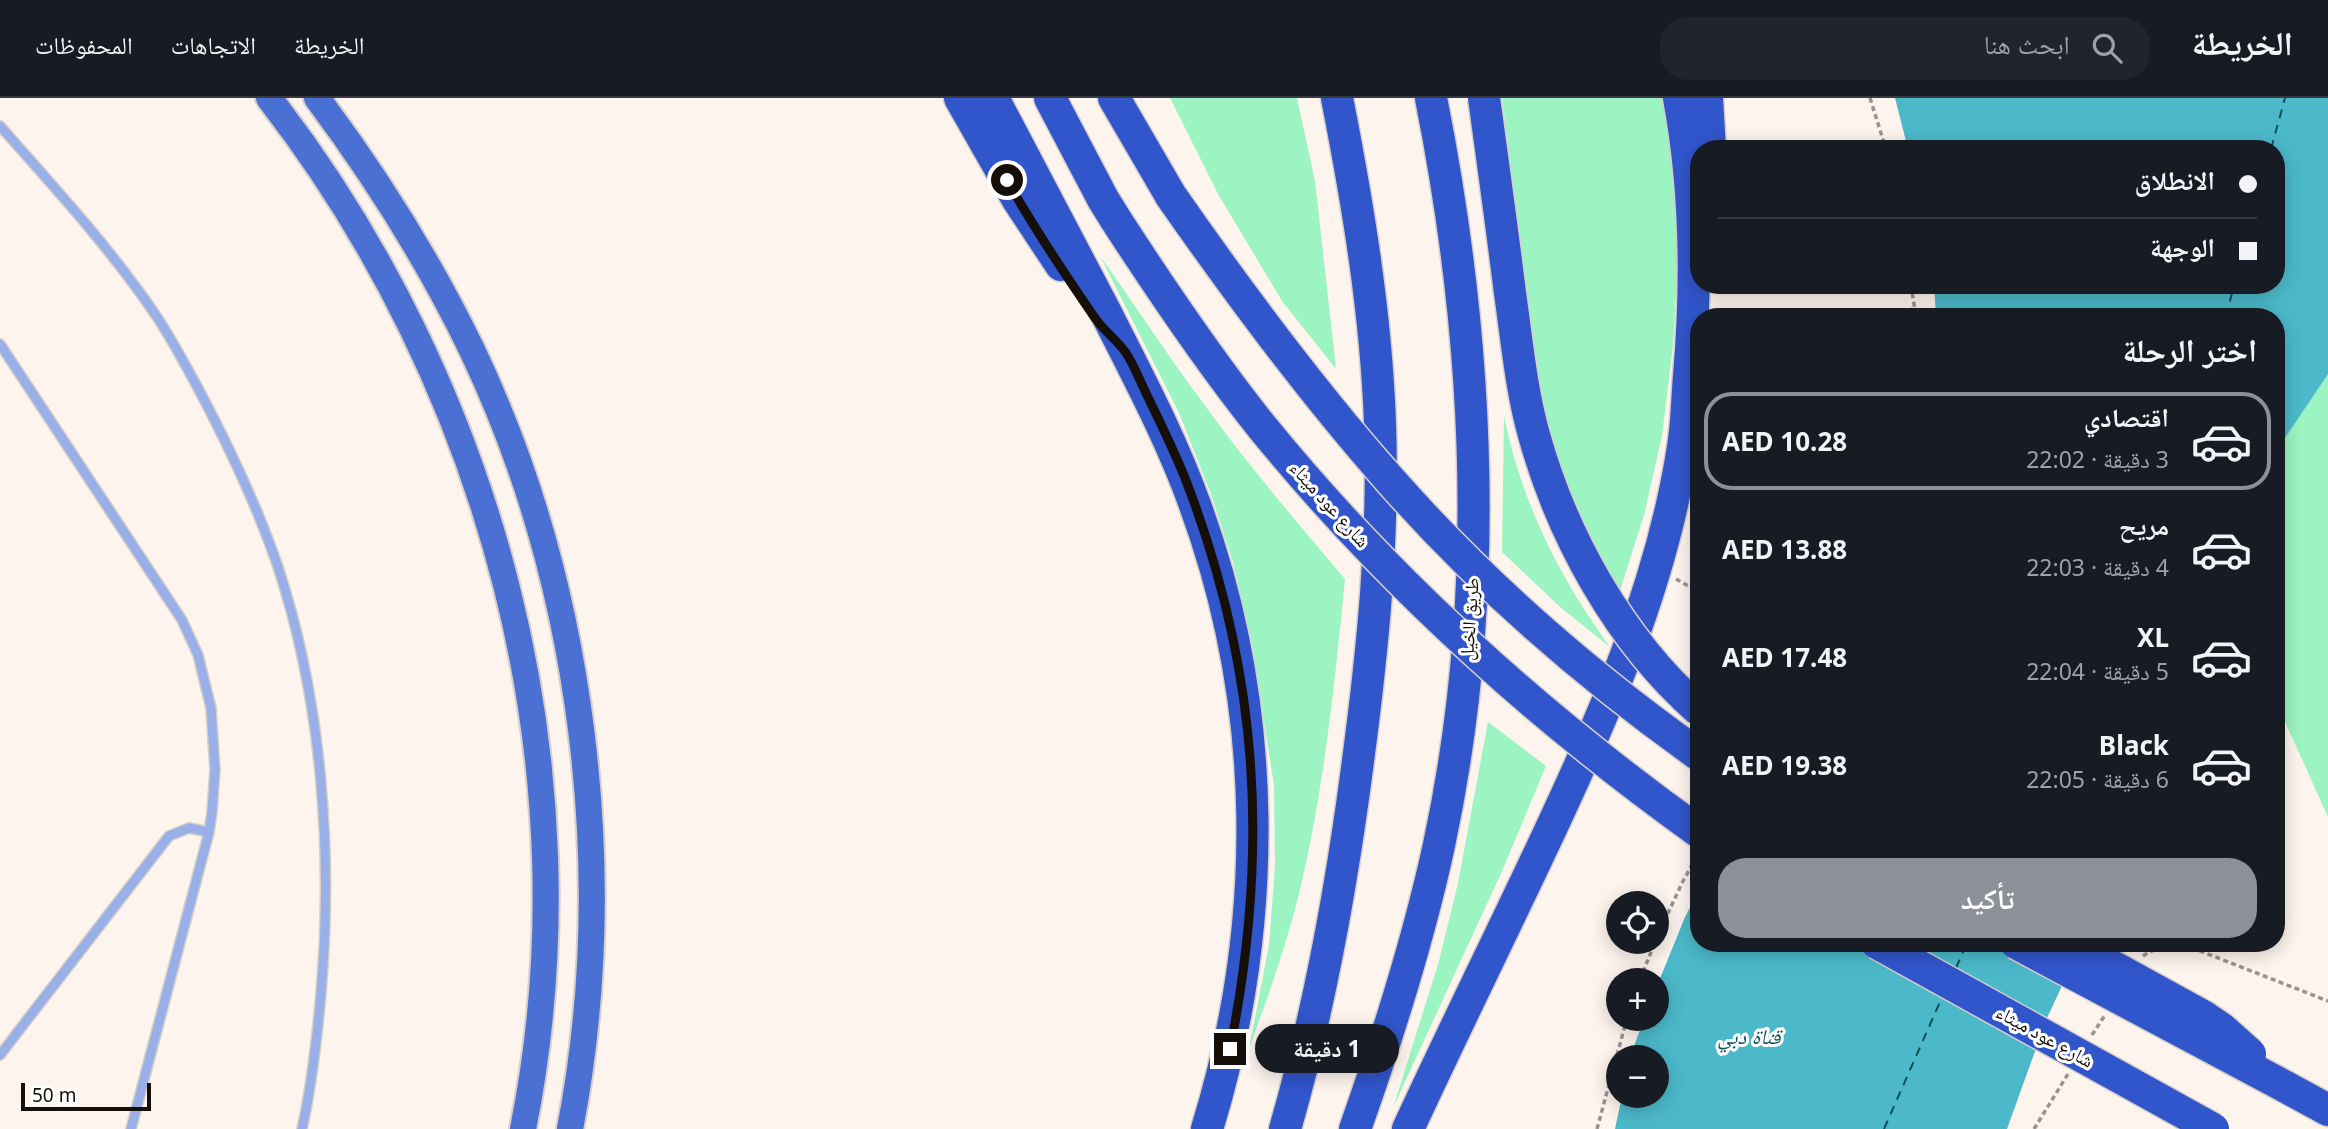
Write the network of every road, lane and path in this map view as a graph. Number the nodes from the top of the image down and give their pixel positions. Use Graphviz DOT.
graph roads {
  1 [pos="269,98"];
  2 [pos="317,98"];
  3 [pos="961,98"];
  4 [pos="992,98"];
  5 [pos="1032,98"];
  6 [pos="1050,98"];
  7 [pos="1114,98"];
  8 [pos="1139,98"];
  9 [pos="1337,98"];
  10 [pos="1431,98"];
  11 [pos="1484,98"];
  12 [pos="1679,98"];
  13 [pos="1707,98"];
  14 [pos="1870,98"];
  15 [pos="0,126"];
  16 [pos="1709,140"];
  17 [pos="1883,140"];
  18 [pos="1153,166"];
  19 [pos="1690,179"];
  20 [pos="1109,209"];
  21 [pos="1912,294"];
  22 [pos="1914,306"];
  23 [pos="0,344"];
  24 [pos="1125,351"];
  25 [pos="1690,365"];
  26 [pos="1690,428"];
  27 [pos="1684,444"];
  28 [pos="1690,701"];
  29 [pos="1690,749"];
  30 [pos="1690,826"];
  31 [pos="209,832"];
  32 [pos="1690,869"];
  33 [pos="1669,911"];
  34 [pos="1893,952"];
  35 [pos="2034,952"];
  36 [pos="2086,952"];
  37 [pos="1623,1031"];
  38 [pos="0,1055"];
  39 [pos="2284,1086"];
  40 [pos="2328,1110"];
  41 [pos="131,1129"];
  42 [pos="302,1129"];
  43 [pos="523,1129"];
  44 [pos="570,1129"];
  45 [pos="1207,1129"];
  46 [pos="1285,1129"];
  47 [pos="1355,1129"];
  48 [pos="1408,1129"];
  49 [pos="1597,1129"];
  50 [pos="2213,1129"];
  1 -- 43 [label="main road"];
  2 -- 44 [label="main road"];
  3 -- 24 [label="highway"];
  4 -- 24 [label="highway"];
  5 -- 20 [label="highway"];
  6 -- 20 [label="highway, شارع عود ميثاء"];
  7 -- 18 [label="highway"];
  8 -- 18 [label="highway"];
  9 -- 46 [label="highway"];
  10 -- 47 [label="highway, طريق الخيل"];
  11 -- 28 [label="highway, bridge"];
  12 -- 19 [label="highway"];
  13 -- 16 [label="highway"];
  14 -- 17 [label="path"];
  15 -- 42 [label="lane"];
  18 -- 29 [label="highway, bridge"];
  20 -- 30 [label="highway, شارع عود ميثاء, bridge"];
  21 -- 22 [label="path"];
  23 -- 31 [label="lane"];
  24 -- 45 [label="highway"];
  25 -- 27 [label="highway"];
  26 -- 27 [label="highway"];
  27 -- 48 [label="highway"];
  31 -- 38 [label="lane"];
  31 -- 41 [label="lane"];
  32 -- 33 [label="path"];
  34 -- 50 [label="highway, شارع عود ميثاء, bridge"];
  35 -- 39 [label="highway, bridge"];
  36 -- 39 [label="highway, bridge"];
  37 -- 49 [label="path"];
  39 -- 40 [label="highway"];
}
